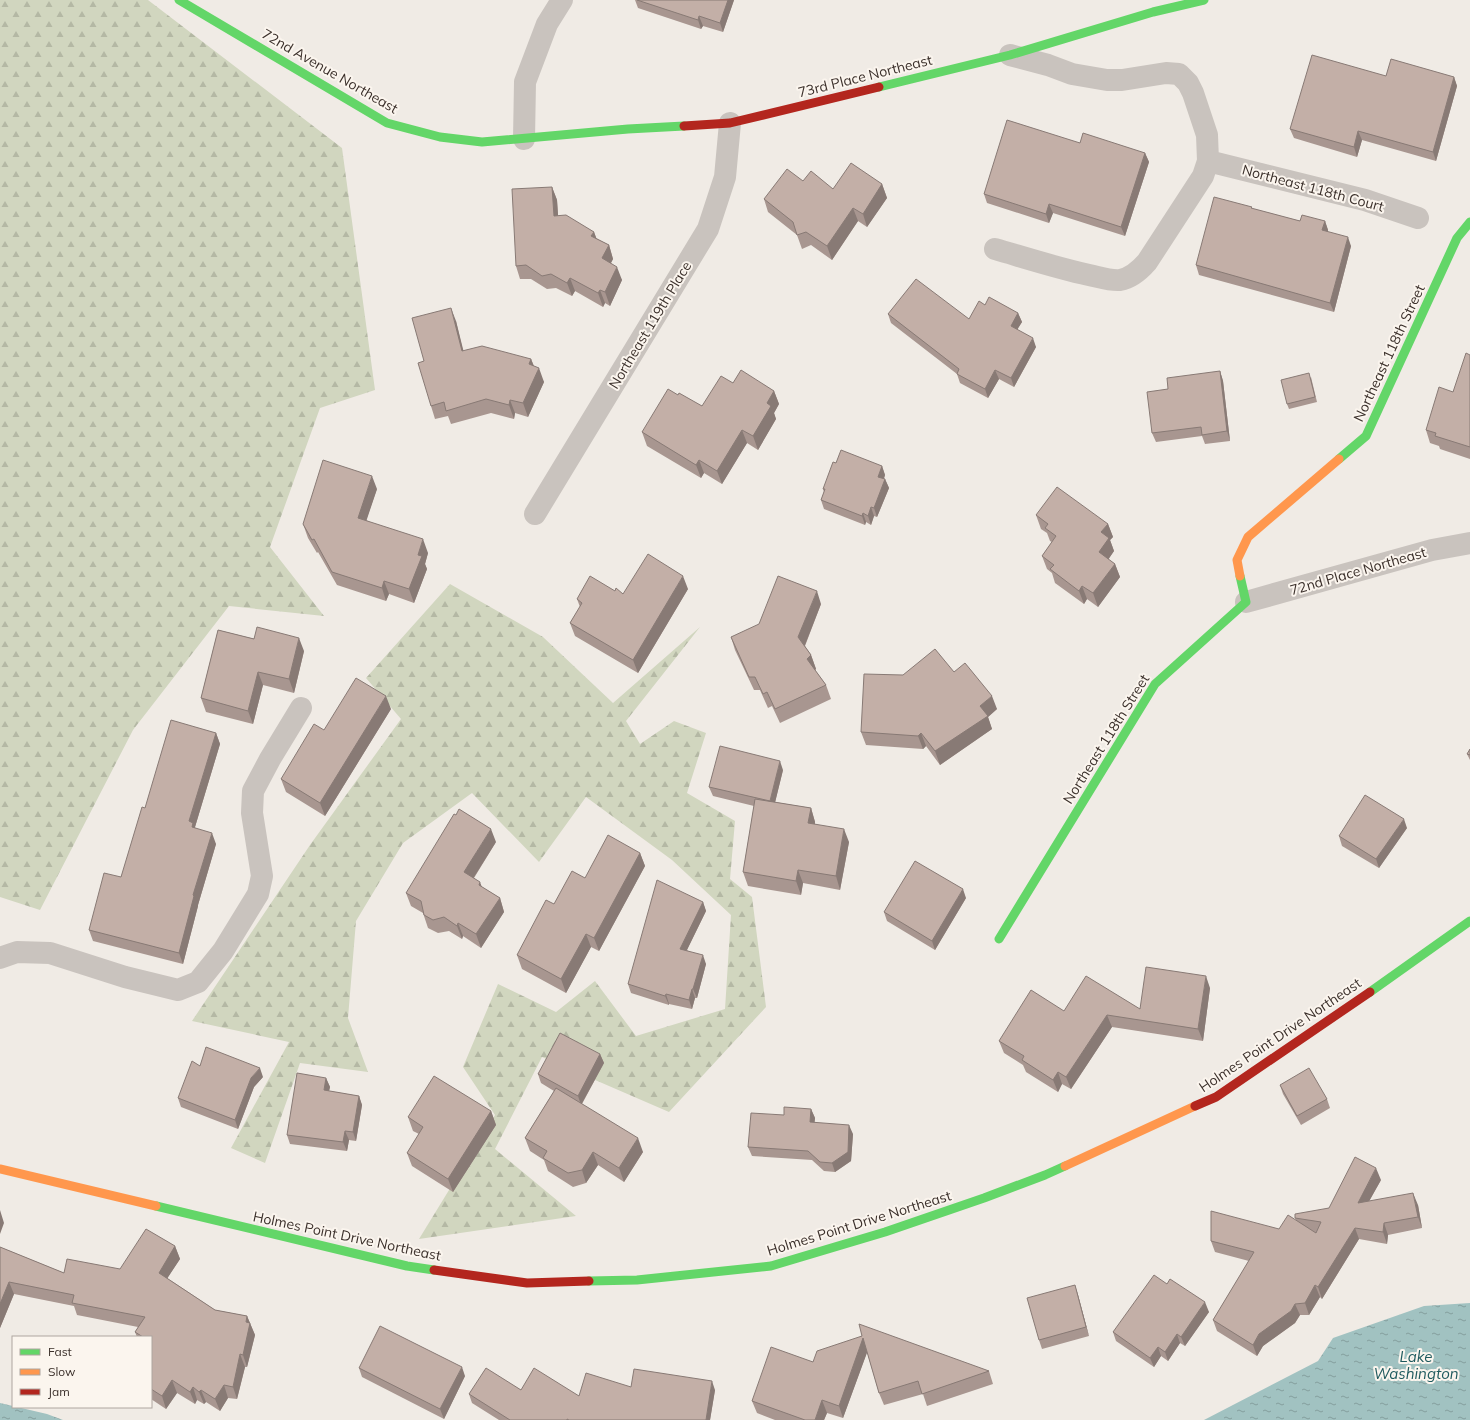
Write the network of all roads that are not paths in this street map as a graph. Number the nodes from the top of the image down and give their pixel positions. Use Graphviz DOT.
graph roads {
  1 [pos="179,0"];
  2 [pos="562,0"];
  3 [pos="1204,0"];
  4 [pos="1010,55"];
  5 [pos="730,123"];
  6 [pos="524,139"];
  7 [pos="1208,161"];
  8 [pos="1418,218"];
  9 [pos="1470,222"];
  10 [pos="995,249"];
  11 [pos="535,514"];
  12 [pos="1470,543"];
  13 [pos="1246,602"];
  14 [pos="301,708"];
  15 [pos="1470,921"];
  16 [pos="999,939"];
  17 [pos="0,958"];
  18 [pos="0,1169"];
  1 -- 6 [label="street, 72nd Avenue Northeast"];
  2 -- 6 [label="street"];
  3 -- 4 [label="street, 73rd Place Northeast"];
  4 -- 5 [label="street, 73rd Place Northeast"];
  4 -- 7 [label="street"];
  5 -- 6 [label="street, 73rd Place Northeast"];
  5 -- 11 [label="street, Northeast 119th Place"];
  7 -- 8 [label="street, Northeast 118th Court"];
  7 -- 10 [label="street"];
  9 -- 13 [label="street, Northeast 118th Street"];
  12 -- 13 [label="street, 72nd Place Northeast"];
  13 -- 16 [label="street, Northeast 118th Street"];
  14 -- 17 [label="street"];
  15 -- 18 [label="street, Holmes Point Drive Northeast"];
}
